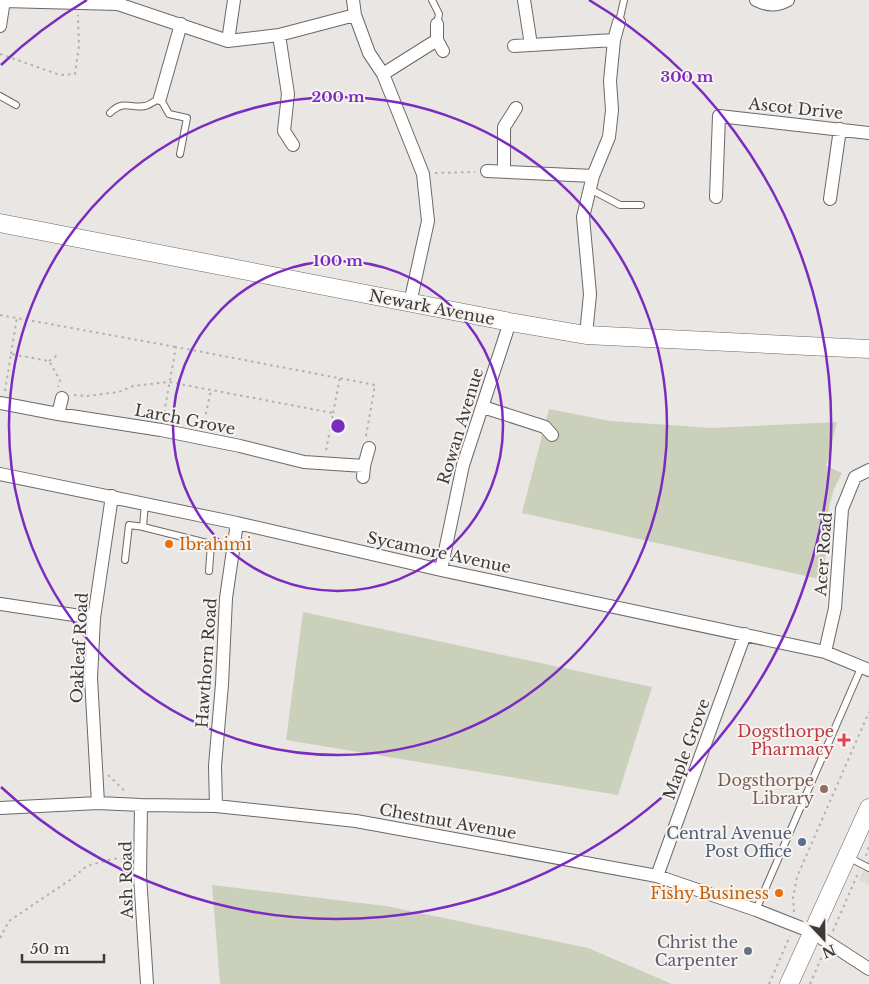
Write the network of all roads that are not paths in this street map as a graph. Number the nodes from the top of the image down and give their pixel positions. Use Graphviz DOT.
graph roads {
  1 [pos="4,0"];
  2 [pos="234,0"];
  3 [pos="353,0"];
  4 [pos="432,0"];
  5 [pos="524,0"];
  6 [pos="624,0"];
  7 [pos="756,0"];
  8 [pos="788,0"];
  9 [pos="102,2"];
  10 [pos="355,15"];
  11 [pos="619,22"];
  12 [pos="180,24"];
  13 [pos="438,24"];
  14 [pos="0,26"];
  15 [pos="279,35"];
  16 [pos="614,40"];
  17 [pos="228,41"];
  18 [pos="531,45"];
  19 [pos="514,46"];
  20 [pos="382,74"];
  21 [pos="0,96"];
  22 [pos="160,98"];
  23 [pos="16,105"];
  24 [pos="516,108"];
  25 [pos="110,113"];
  26 [pos="840,129"];
  27 [pos="869,133"];
  28 [pos="293,145"];
  29 [pos="180,154"];
  30 [pos="487,171"];
  31 [pos="504,172"];
  32 [pos="592,183"];
  33 [pos="716,198"];
  34 [pos="830,199"];
  35 [pos="641,205"];
  36 [pos="0,223"];
  37 [pos="410,303"];
  38 [pos="510,322"];
  39 [pos="586,335"];
  40 [pos="869,349"];
  41 [pos="62,396"];
  42 [pos="1,403"];
  43 [pos="483,407"];
  44 [pos="58,414"];
  45 [pos="552,435"];
  46 [pos="368,443"];
  47 [pos="869,470"];
  48 [pos="0,474"];
  49 [pos="112,496"];
  50 [pos="145,503"];
  51 [pos="237,523"];
  52 [pos="144,527"];
  53 [pos="125,560"];
  54 [pos="441,570"];
  55 [pos="209,571"];
  56 [pos="0,604"];
  57 [pos="94,618"];
  58 [pos="746,634"];
  59 [pos="825,652"];
  60 [pos="865,669"];
  61 [pos="98,803"];
  62 [pos="141,805"];
  63 [pos="216,806"];
  64 [pos="0,808"];
  65 [pos="869,808"];
  66 [pos="854,860"];
  67 [pos="869,868"];
  68 [pos="657,876"];
  69 [pos="756,910"];
  70 [pos="812,932"];
  71 [pos="869,969"];
  72 [pos="148,984"];
  73 [pos="789,984"];
  1 -- 9 [label="street"];
  1 -- 14 [label="street"];
  2 -- 17 [label="street"];
  3 -- 10 [label="street"];
  4 -- 13 [label="lane"];
  5 -- 18 [label="street"];
  6 -- 11 [label="lane"];
  7 -- 8 [label="street"];
  9 -- 12 [label="street"];
  10 -- 15 [label="street"];
  10 -- 20 [label="street"];
  11 -- 16 [label="street"];
  12 -- 17 [label="street"];
  12 -- 22 [label="street"];
  13 -- 20 [label="street"];
  15 -- 17 [label="street"];
  15 -- 28 [label="street"];
  16 -- 18 [label="street"];
  16 -- 32 [label="street"];
  18 -- 19 [label="street"];
  20 -- 37 [label="street"];
  21 -- 23 [label="lane"];
  22 -- 25 [label="lane"];
  22 -- 29 [label="lane"];
  24 -- 31 [label="street"];
  26 -- 27 [label="street, Ascot Drive"];
  26 -- 33 [label="street, Ascot Drive"];
  26 -- 34 [label="street"];
  30 -- 31 [label="street"];
  31 -- 32 [label="street"];
  32 -- 35 [label="lane"];
  32 -- 39 [label="street"];
  36 -- 37 [label="street, Newark Avenue"];
  37 -- 38 [label="street, Newark Avenue"];
  38 -- 39 [label="street, Newark Avenue"];
  38 -- 43 [label="street, Rowan Avenue"];
  39 -- 40 [label="street, Newark Avenue"];
  41 -- 44 [label="street"];
  42 -- 44 [label="street, Larch Grove"];
  43 -- 45 [label="street"];
  43 -- 54 [label="street, Rowan Avenue"];
  44 -- 46 [label="street, Larch Grove"];
  47 -- 59 [label="street, Acer Road"];
  48 -- 49 [label="street, Sycamore Avenue"];
  49 -- 50 [label="street, Sycamore Avenue"];
  49 -- 57 [label="street, Oakleaf Road"];
  50 -- 51 [label="street, Sycamore Avenue"];
  50 -- 52 [label="lane"];
  51 -- 54 [label="street, Sycamore Avenue"];
  51 -- 63 [label="street, Hawthorn Road"];
  52 -- 53 [label="lane"];
  52 -- 55 [label="lane"];
  54 -- 58 [label="street, Sycamore Avenue"];
  56 -- 57 [label="street"];
  57 -- 61 [label="street, Oakleaf Road"];
  58 -- 59 [label="street, Sycamore Avenue"];
  58 -- 68 [label="street, Maple Grove"];
  59 -- 60 [label="street, Sycamore Avenue"];
  60 -- 69 [label="lane"];
  61 -- 62 [label="street, Chestnut Avenue"];
  61 -- 64 [label="street, Chestnut Avenue"];
  62 -- 63 [label="street, Chestnut Avenue"];
  62 -- 72 [label="street, Ash Road"];
  63 -- 68 [label="street, Chestnut Avenue"];
  65 -- 66 [label="street"];
  66 -- 67 [label="lane"];
  66 -- 70 [label="street"];
  68 -- 69 [label="street, Chestnut Avenue"];
  69 -- 70 [label="street, Chestnut Avenue"];
  70 -- 71 [label="street, Chestnut Avenue"];
  70 -- 73 [label="street"];
}
